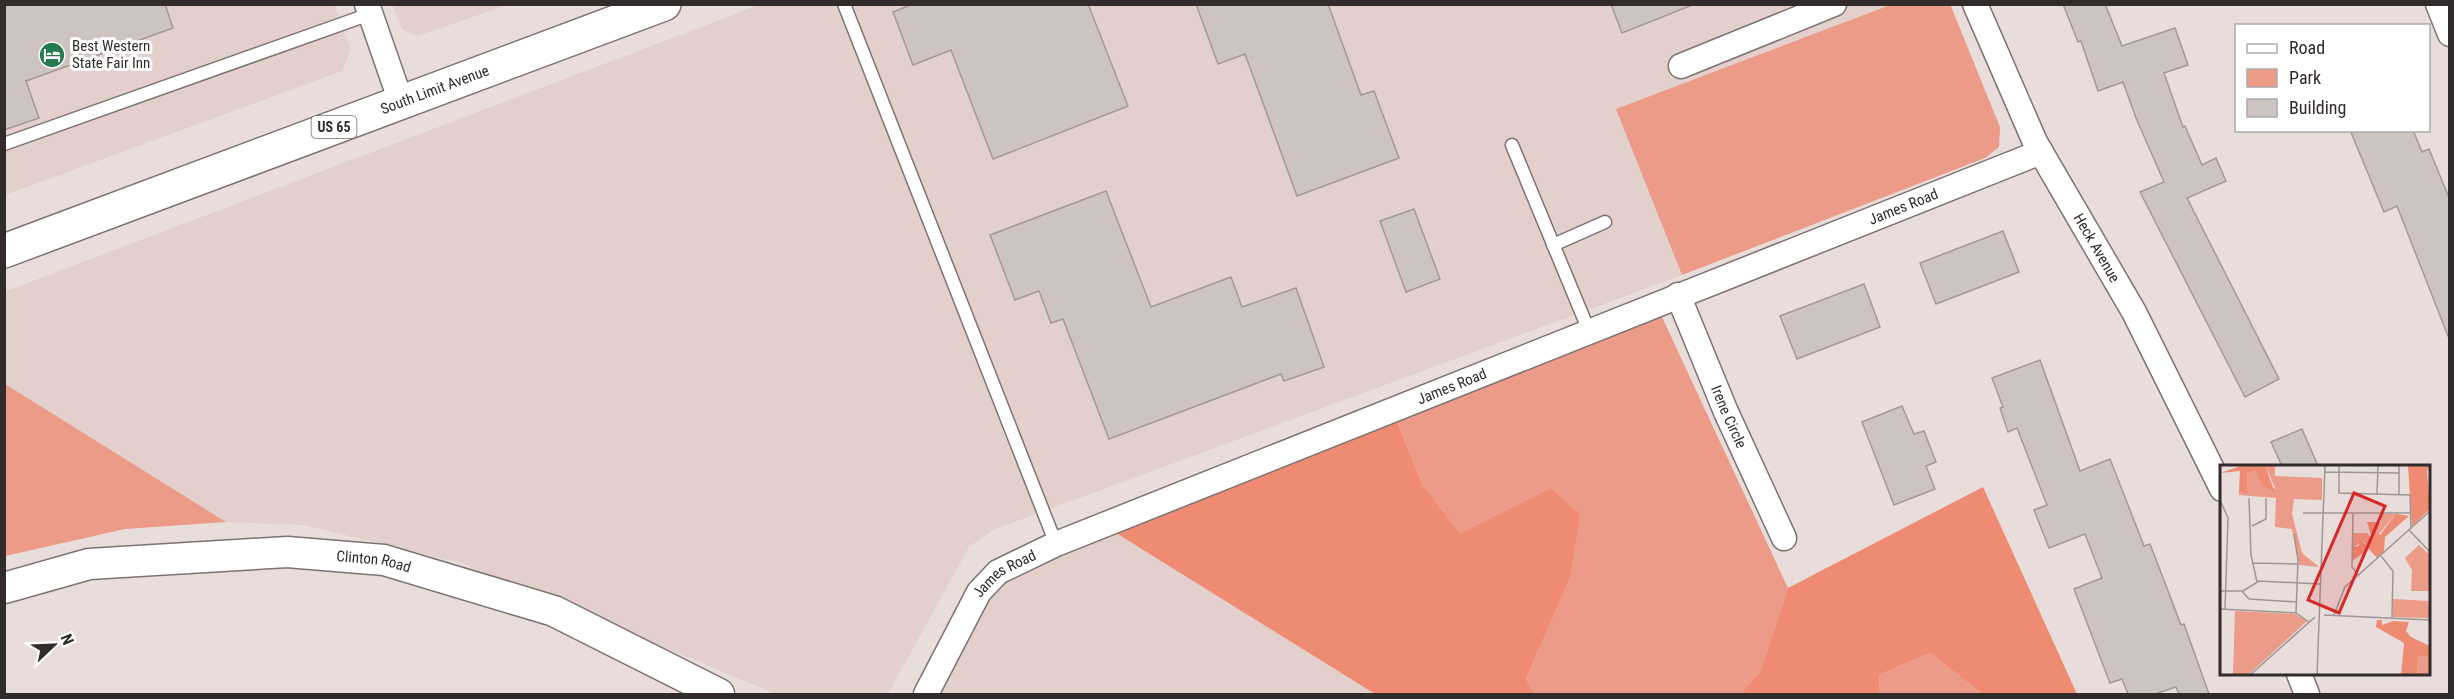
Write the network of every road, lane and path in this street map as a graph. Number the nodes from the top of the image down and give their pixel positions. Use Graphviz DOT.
graph roads {
  1 [pos="664,4"];
  2 [pos="844,4"];
  3 [pos="1834,4"];
  4 [pos="1975,4"];
  5 [pos="2438,4"];
  6 [pos="368,9"];
  7 [pos="2450,33"];
  8 [pos="1681,66"];
  9 [pos="401,102"];
  10 [pos="4,144"];
  11 [pos="1512,145"];
  12 [pos="2041,152"];
  13 [pos="1605,222"];
  14 [pos="1552,245"];
  15 [pos="4,251"];
  16 [pos="1678,295"];
  17 [pos="1588,331"];
  18 [pos="2220,485"];
  19 [pos="1784,538"];
  20 [pos="1056,544"];
  21 [pos="4,588"];
  22 [pos="2299,675"];
  23 [pos="719,694"];
  24 [pos="926,694"];
  25 [pos="2307,694"];
  1 -- 9 [label="highway, South Limit Avenue / US 65"];
  2 -- 20 [label="lane"];
  3 -- 8 [label="street"];
  4 -- 12 [label="street, Heck Avenue"];
  5 -- 7 [label="street"];
  6 -- 9 [label="street"];
  6 -- 10 [label="lane"];
  9 -- 15 [label="highway, South Limit Avenue / US 65"];
  11 -- 14 [label="lane"];
  12 -- 16 [label="street, James Road"];
  12 -- 18 [label="street, Heck Avenue"];
  13 -- 14 [label="lane"];
  14 -- 17 [label="lane"];
  16 -- 17 [label="street, James Road"];
  16 -- 19 [label="street, Irene Circle"];
  17 -- 20 [label="street, James Road"];
  20 -- 24 [label="street, James Road"];
  21 -- 23 [label="street, Clinton Road"];
  22 -- 25 [label="street"];
}
